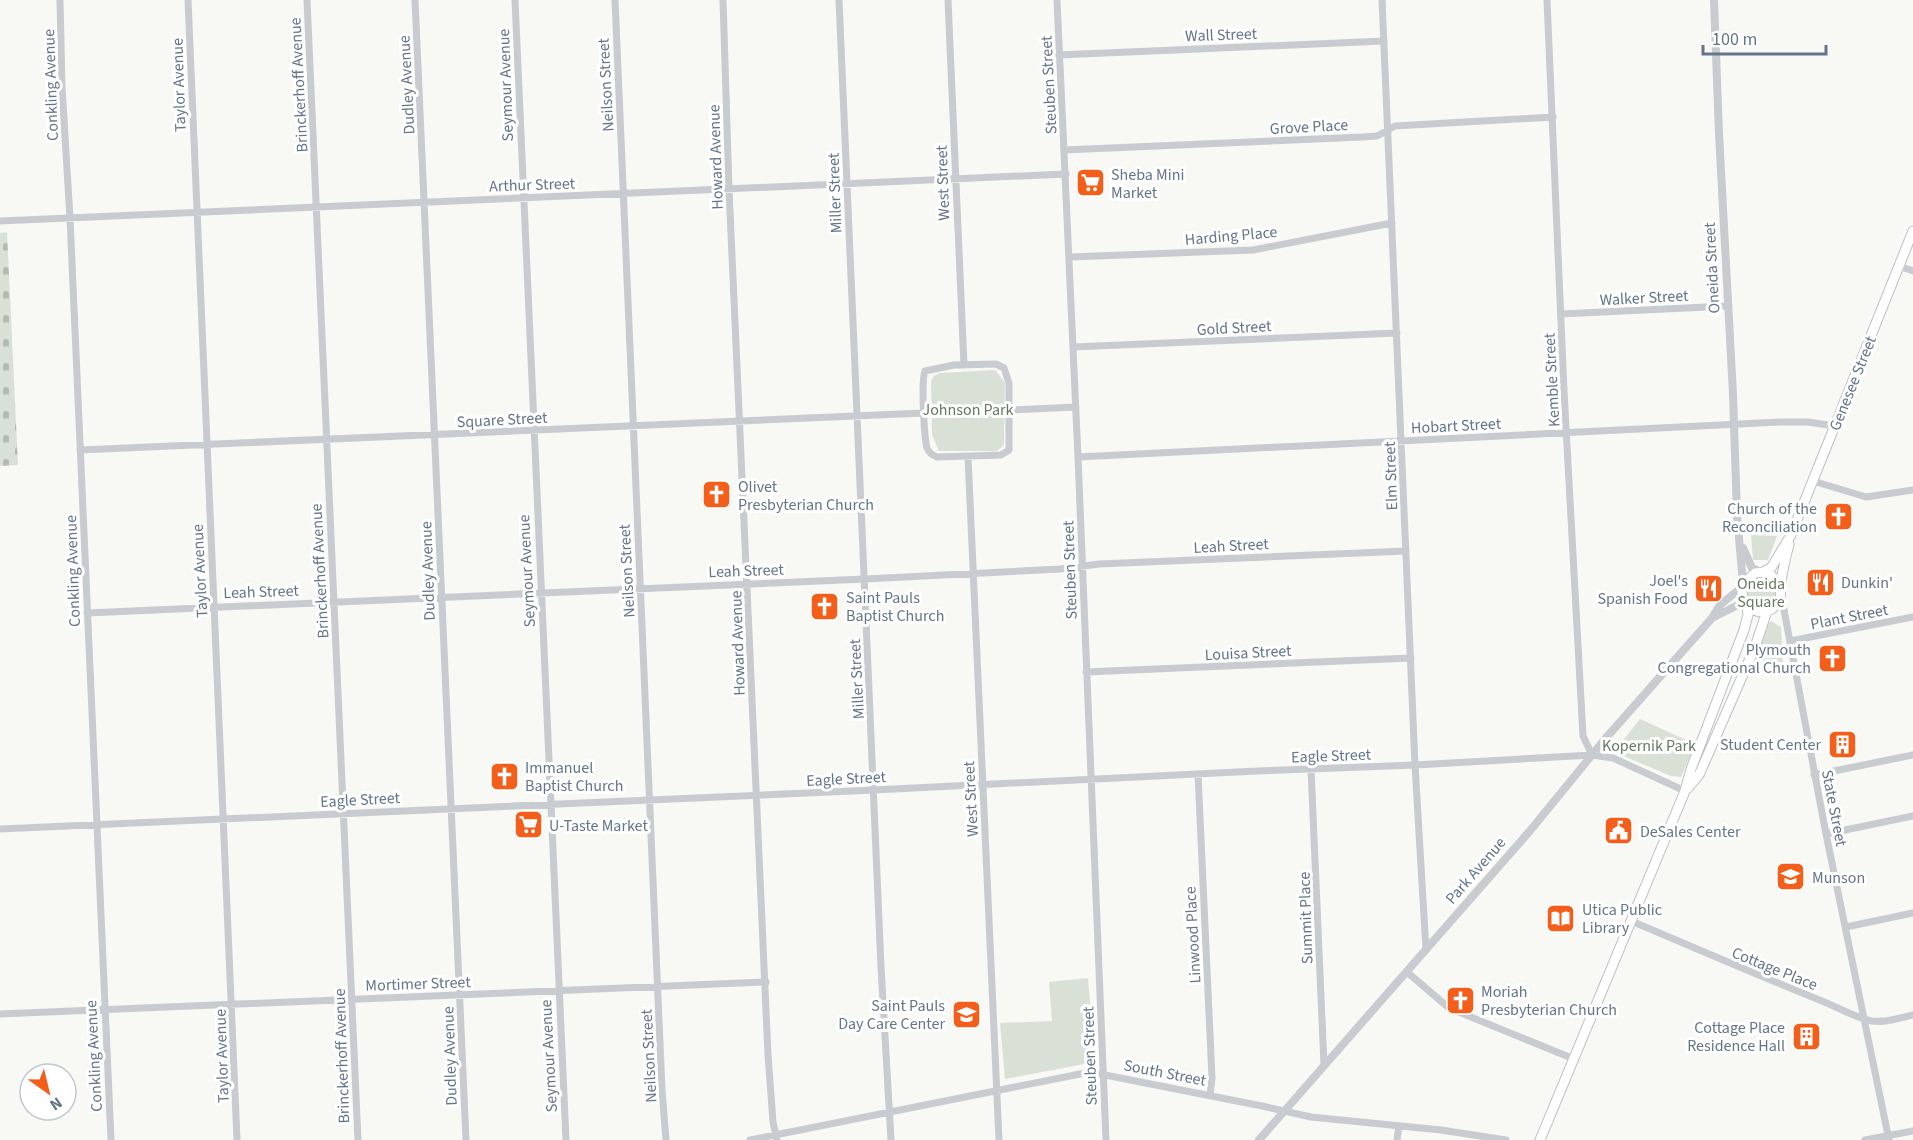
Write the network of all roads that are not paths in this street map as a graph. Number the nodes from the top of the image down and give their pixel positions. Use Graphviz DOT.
graph roads {
  1 [pos="60,0"];
  2 [pos="188,0"];
  3 [pos="307,0"];
  4 [pos="415,0"];
  5 [pos="515,0"];
  6 [pos="615,0"];
  7 [pos="723,0"];
  8 [pos="839,0"];
  9 [pos="948,0"];
  10 [pos="1057,0"];
  11 [pos="1382,0"];
  12 [pos="1547,0"];
  13 [pos="1714,0"];
  14 [pos="1384,41"];
  15 [pos="1059,55"];
  16 [pos="1553,117"];
  17 [pos="1387,130"];
  18 [pos="1064,150"];
  19 [pos="1066,174"];
  20 [pos="955,179"];
  21 [pos="848,183"];
  22 [pos="729,189"];
  23 [pos="624,194"];
  24 [pos="523,198"];
  25 [pos="425,202"];
  26 [pos="318,207"];
  27 [pos="196,212"];
  28 [pos="70,218"];
  29 [pos="0,220"];
  30 [pos="1392,223"];
  31 [pos="1913,231"];
  32 [pos="1070,258"];
  33 [pos="1899,266"];
  34 [pos="1913,271"];
  35 [pos="1728,306"];
  36 [pos="1561,314"];
  37 [pos="1397,333"];
  38 [pos="1073,347"];
  39 [pos="964,365"];
  40 [pos="1076,407"];
  41 [pos="1010,410"];
  42 [pos="924,413"];
  43 [pos="858,416"];
  44 [pos="740,422"];
  45 [pos="1734,425"];
  46 [pos="633,426"];
  47 [pos="1835,426"];
  48 [pos="533,431"];
  49 [pos="1568,434"];
  50 [pos="435,435"];
  51 [pos="327,440"];
  52 [pos="1402,442"];
  53 [pos="207,444"];
  54 [pos="80,450"];
  55 [pos="968,457"];
  56 [pos="1078,457"];
  57 [pos="1813,480"];
  58 [pos="1913,489"];
  59 [pos="1738,534"];
  60 [pos="1791,535"];
  61 [pos="1406,550"];
  62 [pos="1083,566"];
  63 [pos="1762,572"];
  64 [pos="973,574"];
  65 [pos="865,579"];
  66 [pos="748,583"];
  67 [pos="1743,585"];
  68 [pos="640,588"];
  69 [pos="1781,590"];
  70 [pos="541,592"];
  71 [pos="442,597"];
  72 [pos="334,602"];
  73 [pos="1746,604"];
  74 [pos="215,606"];
  75 [pos="1769,610"];
  76 [pos="87,613"];
  77 [pos="1913,617"];
  78 [pos="1712,618"];
  79 [pos="1787,622"];
  80 [pos="1790,641"];
  81 [pos="1411,658"];
  82 [pos="1086,672"];
  83 [pos="1592,755"];
  84 [pos="1913,755"];
  85 [pos="1415,765"];
  86 [pos="1311,769"];
  87 [pos="1198,774"];
  88 [pos="1814,775"];
  89 [pos="1091,780"];
  90 [pos="982,785"];
  91 [pos="874,790"];
  92 [pos="1685,791"];
  93 [pos="756,795"];
  94 [pos="649,800"];
  95 [pos="550,804"];
  96 [pos="451,809"];
  97 [pos="343,814"];
  98 [pos="1913,816"];
  99 [pos="224,819"];
  100 [pos="97,825"];
  101 [pos="0,828"];
  102 [pos="1826,834"];
  103 [pos="1913,914"];
  104 [pos="1631,921"];
  105 [pos="1846,927"];
  106 [pos="1426,950"];
  107 [pos="1407,972"];
  108 [pos="766,982"];
  109 [pos="658,986"];
  110 [pos="559,990"];
  111 [pos="460,995"];
  112 [pos="352,1000"];
  113 [pos="232,1005"];
  114 [pos="104,1011"];
  115 [pos="0,1014"];
  116 [pos="1913,1015"];
  117 [pos="1864,1019"];
  118 [pos="1574,1059"];
  119 [pos="1324,1065"];
  120 [pos="1103,1074"];
  121 [pos="997,1090"];
  122 [pos="1210,1095"];
  123 [pos="1285,1111"];
  124 [pos="889,1112"];
  125 [pos="1399,1126"];
  126 [pos="1913,1131"];
  127 [pos="777,1137"];
  128 [pos="1889,1138"];
  129 [pos="111,1140"];
  130 [pos="237,1140"];
  131 [pos="358,1140"];
  132 [pos="465,1140"];
  133 [pos="566,1140"];
  134 [pos="666,1140"];
  135 [pos="750,1140"];
  136 [pos="891,1140"];
  137 [pos="999,1140"];
  138 [pos="1106,1140"];
  139 [pos="1259,1140"];
  140 [pos="1396,1140"];
  141 [pos="1506,1140"];
  142 [pos="1540,1140"];
  143 [pos="1865,1140"];
  1 -- 28 [label="street, Conkling Avenue"];
  2 -- 27 [label="street, Taylor Avenue"];
  3 -- 26 [label="street, Brinckerhoff Avenue"];
  4 -- 25 [label="street, Dudley Avenue"];
  5 -- 24 [label="street, Seymour Avenue"];
  6 -- 23 [label="street, Neilson Street"];
  7 -- 22 [label="street, Howard Avenue"];
  8 -- 21 [label="street, Miller Street"];
  9 -- 20 [label="street, West Street"];
  10 -- 15 [label="street, Steuben Street"];
  11 -- 14 [label="street, Elm Street"];
  12 -- 16 [label="street, Kemble Street"];
  13 -- 35 [label="street, Oneida Street"];
  14 -- 15 [label="street, Wall Street"];
  14 -- 17 [label="street, Elm Street"];
  15 -- 18 [label="street, Steuben Street"];
  16 -- 17 [label="street, Grove Place"];
  16 -- 36 [label="street, Kemble Street"];
  17 -- 18 [label="street, Grove Place"];
  17 -- 30 [label="street, Elm Street"];
  18 -- 19 [label="street, Steuben Street"];
  19 -- 20 [label="street, Arthur Street"];
  19 -- 32 [label="street, Steuben Street"];
  20 -- 21 [label="street, Arthur Street"];
  20 -- 39 [label="street, West Street"];
  21 -- 22 [label="street, Arthur Street"];
  21 -- 43 [label="street, Miller Street"];
  22 -- 23 [label="street, Arthur Street"];
  22 -- 44 [label="street, Howard Avenue"];
  23 -- 24 [label="street, Arthur Street"];
  23 -- 46 [label="street, Neilson Street"];
  24 -- 25 [label="street, Arthur Street"];
  24 -- 48 [label="street, Seymour Avenue"];
  25 -- 26 [label="street, Arthur Street"];
  25 -- 50 [label="street, Dudley Avenue"];
  26 -- 27 [label="street, Arthur Street"];
  26 -- 51 [label="street, Brinckerhoff Avenue"];
  27 -- 28 [label="street, Arthur Street"];
  27 -- 53 [label="street, Taylor Avenue"];
  28 -- 29 [label="street, Arthur Street"];
  28 -- 54 [label="street, Conkling Avenue"];
  30 -- 32 [label="street, Harding Place"];
  30 -- 37 [label="street, Elm Street"];
  31 -- 33 [label="main road, Genesee Street"];
  32 -- 38 [label="street, Steuben Street"];
  33 -- 34 [label="street"];
  33 -- 47 [label="main road, Genesee Street"];
  35 -- 36 [label="street, Walker Street"];
  35 -- 45 [label="street, Oneida Street"];
  36 -- 49 [label="street, Kemble Street"];
  37 -- 38 [label="street, Gold Street"];
  37 -- 52 [label="street, Elm Street"];
  38 -- 40 [label="street, Steuben Street"];
  39 -- 41 [label="street"];
  39 -- 42 [label="street"];
  40 -- 41 [label="street"];
  40 -- 56 [label="street, Steuben Street"];
  41 -- 55 [label="street"];
  42 -- 43 [label="street, Square Street"];
  42 -- 55 [label="street"];
  43 -- 44 [label="street, Square Street"];
  43 -- 65 [label="street, Miller Street"];
  44 -- 46 [label="street, Square Street"];
  44 -- 66 [label="street, Howard Avenue"];
  45 -- 47 [label="street, Hobart Street"];
  45 -- 49 [label="street, Hobart Street"];
  45 -- 59 [label="street, Oneida Street"];
  46 -- 48 [label="street, Square Street"];
  46 -- 68 [label="street, Neilson Street"];
  47 -- 57 [label="main road, Genesee Street"];
  48 -- 50 [label="street, Square Street"];
  48 -- 70 [label="street, Seymour Avenue"];
  49 -- 52 [label="street, Hobart Street"];
  49 -- 83 [label="street, Kemble Street"];
  50 -- 51 [label="street, Square Street"];
  50 -- 71 [label="street, Dudley Avenue"];
  51 -- 53 [label="street, Square Street"];
  51 -- 72 [label="street, Brinckerhoff Avenue"];
  52 -- 56 [label="street, Hobart Street"];
  52 -- 61 [label="street, Elm Street"];
  53 -- 54 [label="street, Square Street"];
  53 -- 74 [label="street, Taylor Avenue"];
  54 -- 76 [label="street, Conkling Avenue"];
  55 -- 64 [label="street, West Street"];
  56 -- 62 [label="street, Steuben Street"];
  57 -- 58 [label="street"];
  57 -- 60 [label="main road, Genesee Street"];
  59 -- 63 [label="street, Oneida Street"];
  59 -- 67 [label="street, Oneida Street"];
  60 -- 63 [label="main road, Genesee Street"];
  60 -- 69 [label="main road, Genesee Street"];
  61 -- 62 [label="street, Leah Street"];
  61 -- 81 [label="street, Elm Street"];
  62 -- 64 [label="street, Leah Street"];
  62 -- 82 [label="street, Steuben Street"];
  63 -- 67 [label="main road"];
  63 -- 69 [label="main road"];
  64 -- 65 [label="street, Leah Street"];
  64 -- 90 [label="street, West Street"];
  65 -- 66 [label="street, Leah Street"];
  65 -- 91 [label="street, Miller Street"];
  66 -- 68 [label="street, Leah Street"];
  66 -- 93 [label="street, Howard Avenue"];
  67 -- 73 [label="main road"];
  67 -- 78 [label="street, Park Avenue"];
  68 -- 70 [label="street, Leah Street"];
  68 -- 94 [label="street, Neilson Street"];
  69 -- 75 [label="main road"];
  69 -- 79 [label="street, State Street"];
  70 -- 71 [label="street, Leah Street"];
  70 -- 95 [label="street, Seymour Avenue"];
  71 -- 72 [label="street, Leah Street"];
  71 -- 96 [label="street, Dudley Avenue"];
  72 -- 74 [label="street, Leah Street"];
  72 -- 97 [label="street, Brinckerhoff Avenue"];
  73 -- 75 [label="main road"];
  73 -- 78 [label="street, Park Avenue"];
  73 -- 92 [label="main road"];
  74 -- 76 [label="street, Leah Street"];
  74 -- 99 [label="street, Taylor Avenue"];
  75 -- 79 [label="street"];
  75 -- 92 [label="main road"];
  76 -- 100 [label="street, Conkling Avenue"];
  77 -- 80 [label="street, Plant Street"];
  78 -- 83 [label="street, Park Avenue"];
  79 -- 80 [label="street, State Street"];
  80 -- 88 [label="street, State Street"];
  81 -- 82 [label="street, Louisa Street"];
  81 -- 85 [label="street, Elm Street"];
  82 -- 89 [label="street, Steuben Street"];
  83 -- 85 [label="street, Eagle Street"];
  83 -- 92 [label="street, Eagle Street"];
  83 -- 106 [label="street, Park Avenue"];
  84 -- 88 [label="street"];
  85 -- 86 [label="street, Eagle Street"];
  85 -- 106 [label="street, Elm Street"];
  86 -- 87 [label="street, Eagle Street"];
  86 -- 119 [label="street, Summit Place"];
  87 -- 89 [label="street, Eagle Street"];
  87 -- 122 [label="street, Linwood Place"];
  88 -- 102 [label="street, State Street"];
  89 -- 90 [label="street, Eagle Street"];
  89 -- 120 [label="street, Steuben Street"];
  90 -- 91 [label="street, Eagle Street"];
  90 -- 121 [label="street, West Street"];
  91 -- 93 [label="street, Eagle Street"];
  91 -- 124 [label="street, Miller Street"];
  92 -- 104 [label="main road"];
  93 -- 94 [label="street, Eagle Street"];
  93 -- 108 [label="street, Howard Avenue"];
  94 -- 95 [label="street, Eagle Street"];
  94 -- 109 [label="street, Neilson Street"];
  95 -- 96 [label="street, Eagle Street"];
  95 -- 110 [label="street, Seymour Avenue"];
  96 -- 97 [label="street, Eagle Street"];
  96 -- 111 [label="street, Dudley Avenue"];
  97 -- 99 [label="street, Eagle Street"];
  97 -- 112 [label="street, Brinckerhoff Avenue"];
  98 -- 102 [label="street"];
  99 -- 100 [label="street, Eagle Street"];
  99 -- 113 [label="street, Taylor Avenue"];
  100 -- 101 [label="street, Eagle Street"];
  100 -- 114 [label="street, Conkling Avenue"];
  102 -- 105 [label="street, State Street"];
  103 -- 105 [label="street"];
  104 -- 117 [label="street, Cottage Place"];
  104 -- 118 [label="main road"];
  105 -- 117 [label="street, State Street"];
  106 -- 107 [label="street, Park Avenue"];
  107 -- 118 [label="street"];
  107 -- 119 [label="street, Park Avenue"];
  108 -- 109 [label="street, Mortimer Street"];
  108 -- 127 [label="street, Howard Avenue"];
  109 -- 110 [label="street, Mortimer Street"];
  109 -- 134 [label="street, Neilson Street"];
  110 -- 111 [label="street, Mortimer Street"];
  110 -- 133 [label="street, Seymour Avenue"];
  111 -- 112 [label="street, Mortimer Street"];
  111 -- 132 [label="street, Dudley Avenue"];
  112 -- 113 [label="street, Mortimer Street"];
  112 -- 131 [label="street, Brinckerhoff Avenue"];
  113 -- 114 [label="street, Mortimer Street"];
  113 -- 130 [label="street, Taylor Avenue"];
  114 -- 115 [label="street, Mortimer Street"];
  114 -- 129 [label="street, Conkling Avenue"];
  116 -- 117 [label="street, Cottage Place"];
  117 -- 128 [label="street, State Street"];
  118 -- 142 [label="main road"];
  119 -- 123 [label="street, Park Avenue"];
  120 -- 121 [label="street, South Street"];
  120 -- 122 [label="street, South Street"];
  120 -- 138 [label="street, Steuben Street"];
  121 -- 124 [label="street, South Street"];
  121 -- 137 [label="street, West Street"];
  122 -- 123 [label="street, South Street"];
  123 -- 125 [label="street, South Street"];
  123 -- 139 [label="street, Park Avenue"];
  124 -- 127 [label="street, South Street"];
  124 -- 136 [label="street, Miller Street"];
  125 -- 140 [label="street"];
  125 -- 141 [label="street, South Street"];
  126 -- 128 [label="street"];
  127 -- 135 [label="street, South Street"];
  128 -- 143 [label="street"];
}
